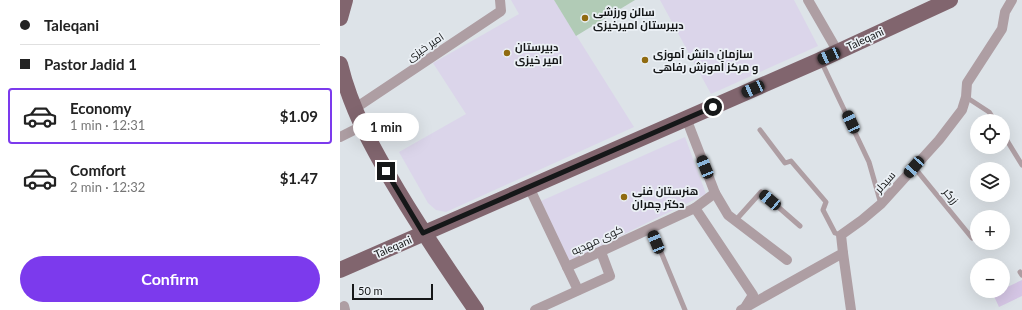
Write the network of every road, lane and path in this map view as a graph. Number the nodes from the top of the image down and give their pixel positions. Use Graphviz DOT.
graph roads {
  1 [pos="345,0"];
  2 [pos="500,0"];
  3 [pos="808,0"];
  4 [pos="950,0"];
  5 [pos="1012,0"];
  6 [pos="340,18"];
  7 [pos="838,52"];
  8 [pos="820,60"];
  9 [pos="340,64"];
  10 [pos="343,88"];
  11 [pos="966,97"];
  12 [pos="354,109"];
  13 [pos="990,114"];
  14 [pos="686,118"];
  15 [pos="362,126"];
  16 [pos="760,130"];
  17 [pos="340,137"];
  18 [pos="1010,145"];
  19 [pos="1022,165"];
  20 [pos="914,167"];
  21 [pos="529,187"];
  22 [pos="715,193"];
  23 [pos="880,204"];
  24 [pos="695,208"];
  25 [pos="735,221"];
  26 [pos="800,226"];
  27 [pos="651,228"];
  28 [pos="423,233"];
  29 [pos="841,235"];
  30 [pos="970,236"];
  31 [pos="601,252"];
  32 [pos="843,253"];
  33 [pos="787,260"];
  34 [pos="567,267"];
  35 [pos="340,270"];
  36 [pos="578,290"];
  37 [pos="744,309"];
  38 [pos="476,310"];
  39 [pos="535,310"];
  40 [pos="685,310"];
  41 [pos="851,310"];
  1 -- 6 [label="main road"];
  2 -- 12 [label="street, امیر خیزی"];
  3 -- 7 [label="street"];
  4 -- 7 [label="main road, Taleqani"];
  5 -- 11 [label="street, سیدلر"];
  7 -- 8 [label="main road, Taleqani"];
  8 -- 14 [label="main road, Taleqani"];
  8 -- 23 [label="lane"];
  9 -- 10 [label="main road"];
  10 -- 12 [label="main road"];
  11 -- 13 [label="lane"];
  11 -- 20 [label="street, سیدلر"];
  12 -- 15 [label="main road"];
  14 -- 21 [label="main road, Taleqani"];
  14 -- 22 [label="street"];
  15 -- 17 [label="street"];
  15 -- 28 [label="main road"];
  16 -- 29 [label="lane"];
  18 -- 19 [label="lane"];
  20 -- 23 [label="street, سیدلر"];
  20 -- 30 [label="lane, زرگر"];
  21 -- 28 [label="main road, Taleqani"];
  21 -- 34 [label="street, کوی ‌‌‌مهدیه"];
  22 -- 24 [label="street, کوی ‌‌‌مهدیه"];
  22 -- 25 [label="street"];
  23 -- 29 [label="street, سیدلر"];
  24 -- 27 [label="street, کوی ‌‌‌مهدیه"];
  24 -- 37 [label="street"];
  25 -- 26 [label="lane"];
  25 -- 33 [label="street"];
  27 -- 31 [label="street, کوی ‌‌‌مهدیه"];
  27 -- 40 [label="lane"];
  28 -- 35 [label="main road, Taleqani"];
  28 -- 38 [label="main road"];
  29 -- 32 [label="street"];
  31 -- 34 [label="street, کوی ‌‌‌مهدیه"];
  31 -- 36 [label="street"];
  32 -- 37 [label="street"];
  32 -- 41 [label="street"];
  34 -- 36 [label="street"];
  36 -- 39 [label="street"];
}
